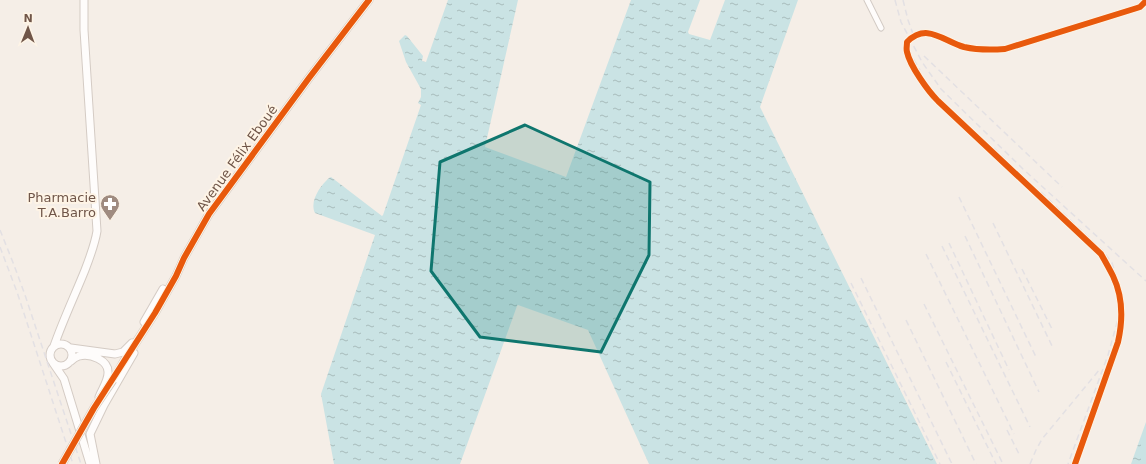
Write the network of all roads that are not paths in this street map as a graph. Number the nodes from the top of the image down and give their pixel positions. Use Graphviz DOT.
graph roads {
  1 [pos="84,0"];
  2 [pos="369,0"];
  3 [pos="867,0"];
  4 [pos="1146,1"];
  5 [pos="881,28"];
  6 [pos="184,258"];
  7 [pos="155,312"];
  8 [pos="60,329"];
  9 [pos="132,343"];
  10 [pos="54,346"];
  11 [pos="69,346"];
  12 [pos="114,354"];
  13 [pos="53,363"];
  14 [pos="70,363"];
  15 [pos="105,363"];
  16 [pos="122,363"];
  17 [pos="64,379"];
  18 [pos="110,380"];
  19 [pos="90,434"];
  20 [pos="81,438"];
  21 [pos="62,464"];
  22 [pos="90,464"];
  23 [pos="96,464"];
  24 [pos="1075,464"];
  1 -- 8 [label="street"];
  2 -- 6 [label="street, Avenue Félix Eboué"];
  3 -- 5 [label="street"];
  4 -- 24 [label="street"];
  6 -- 7 [label="street, Avenue Félix Eboué"];
  6 -- 9 [label="street, Avenue Félix Eboué"];
  7 -- 16 [label="street, Avenue Félix Eboué"];
  7 -- 19 [label="street"];
  8 -- 10 [label="street"];
  8 -- 11 [label="street"];
  9 -- 12 [label="street"];
  9 -- 16 [label="street, Avenue Félix Eboué"];
  10 -- 11 [label="street"];
  10 -- 13 [label="street"];
  11 -- 12 [label="street"];
  11 -- 14 [label="street"];
  12 -- 15 [label="street"];
  12 -- 16 [label="street"];
  13 -- 14 [label="street"];
  13 -- 17 [label="street"];
  14 -- 15 [label="street"];
  14 -- 17 [label="street"];
  15 -- 18 [label="street"];
  16 -- 18 [label="street, Avenue Félix Eboué"];
  17 -- 20 [label="street"];
  18 -- 21 [label="street, Avenue Félix Eboué, bridge"];
  19 -- 20 [label="street"];
  19 -- 23 [label="street"];
  20 -- 22 [label="street"];
}
